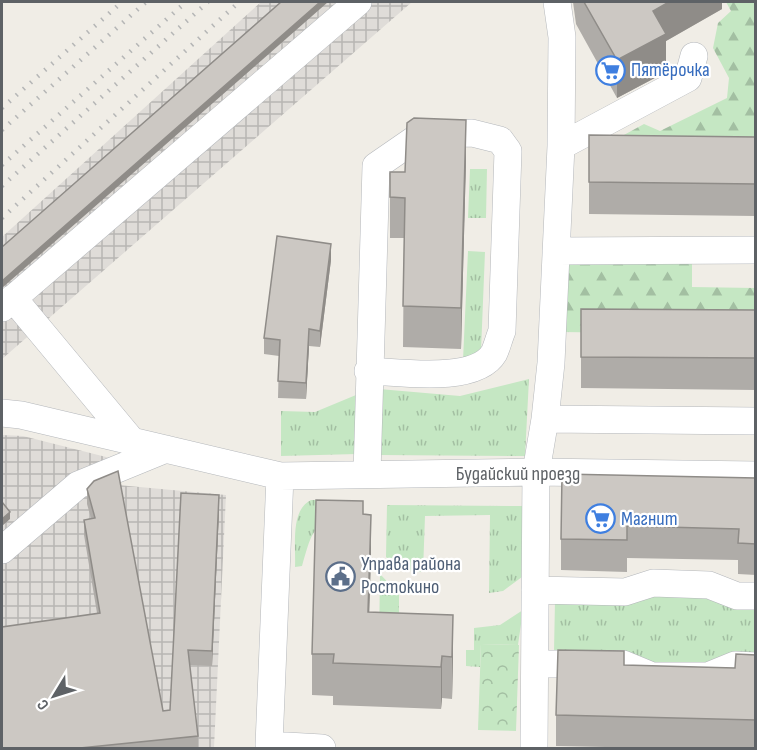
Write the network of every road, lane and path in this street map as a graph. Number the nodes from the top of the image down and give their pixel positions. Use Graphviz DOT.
graph roads {
  1 [pos="358,2"];
  2 [pos="557,2"];
  3 [pos="694,56"];
  4 [pos="561,146"];
  5 [pos="756,250"];
  6 [pos="556,251"];
  7 [pos="8,303"];
  8 [pos="368,371"];
  9 [pos="2,413"];
  10 [pos="545,419"];
  11 [pos="756,421"];
  12 [pos="131,440"];
  13 [pos="166,449"];
  14 [pos="536,472"];
  15 [pos="367,474"];
  16 [pos="280,476"];
  17 [pos="756,476"];
  18 [pos="2,550"];
  19 [pos="535,590"];
  20 [pos="756,596"];
  21 [pos="535,663"];
  22 [pos="756,666"];
  23 [pos="322,748"];
  24 [pos="534,748"];
  1 -- 7 [label="street"];
  2 -- 4 [label="street"];
  3 -- 4 [label="street"];
  4 -- 6 [label="street"];
  5 -- 6 [label="street"];
  6 -- 10 [label="street"];
  7 -- 12 [label="street"];
  8 -- 8 [label="street"];
  8 -- 15 [label="street"];
  9 -- 12 [label="street, Будайский проезд"];
  10 -- 11 [label="street"];
  10 -- 14 [label="street"];
  12 -- 13 [label="street, Будайский проезд"];
  13 -- 16 [label="street, Будайский проезд"];
  13 -- 18 [label="street"];
  14 -- 15 [label="street, Будайский проезд"];
  14 -- 17 [label="street, Будайский проезд"];
  14 -- 19 [label="street"];
  15 -- 16 [label="street, Будайский проезд"];
  16 -- 23 [label="street"];
  19 -- 20 [label="street"];
  19 -- 21 [label="street"];
  21 -- 22 [label="street"];
  21 -- 24 [label="street"];
}
